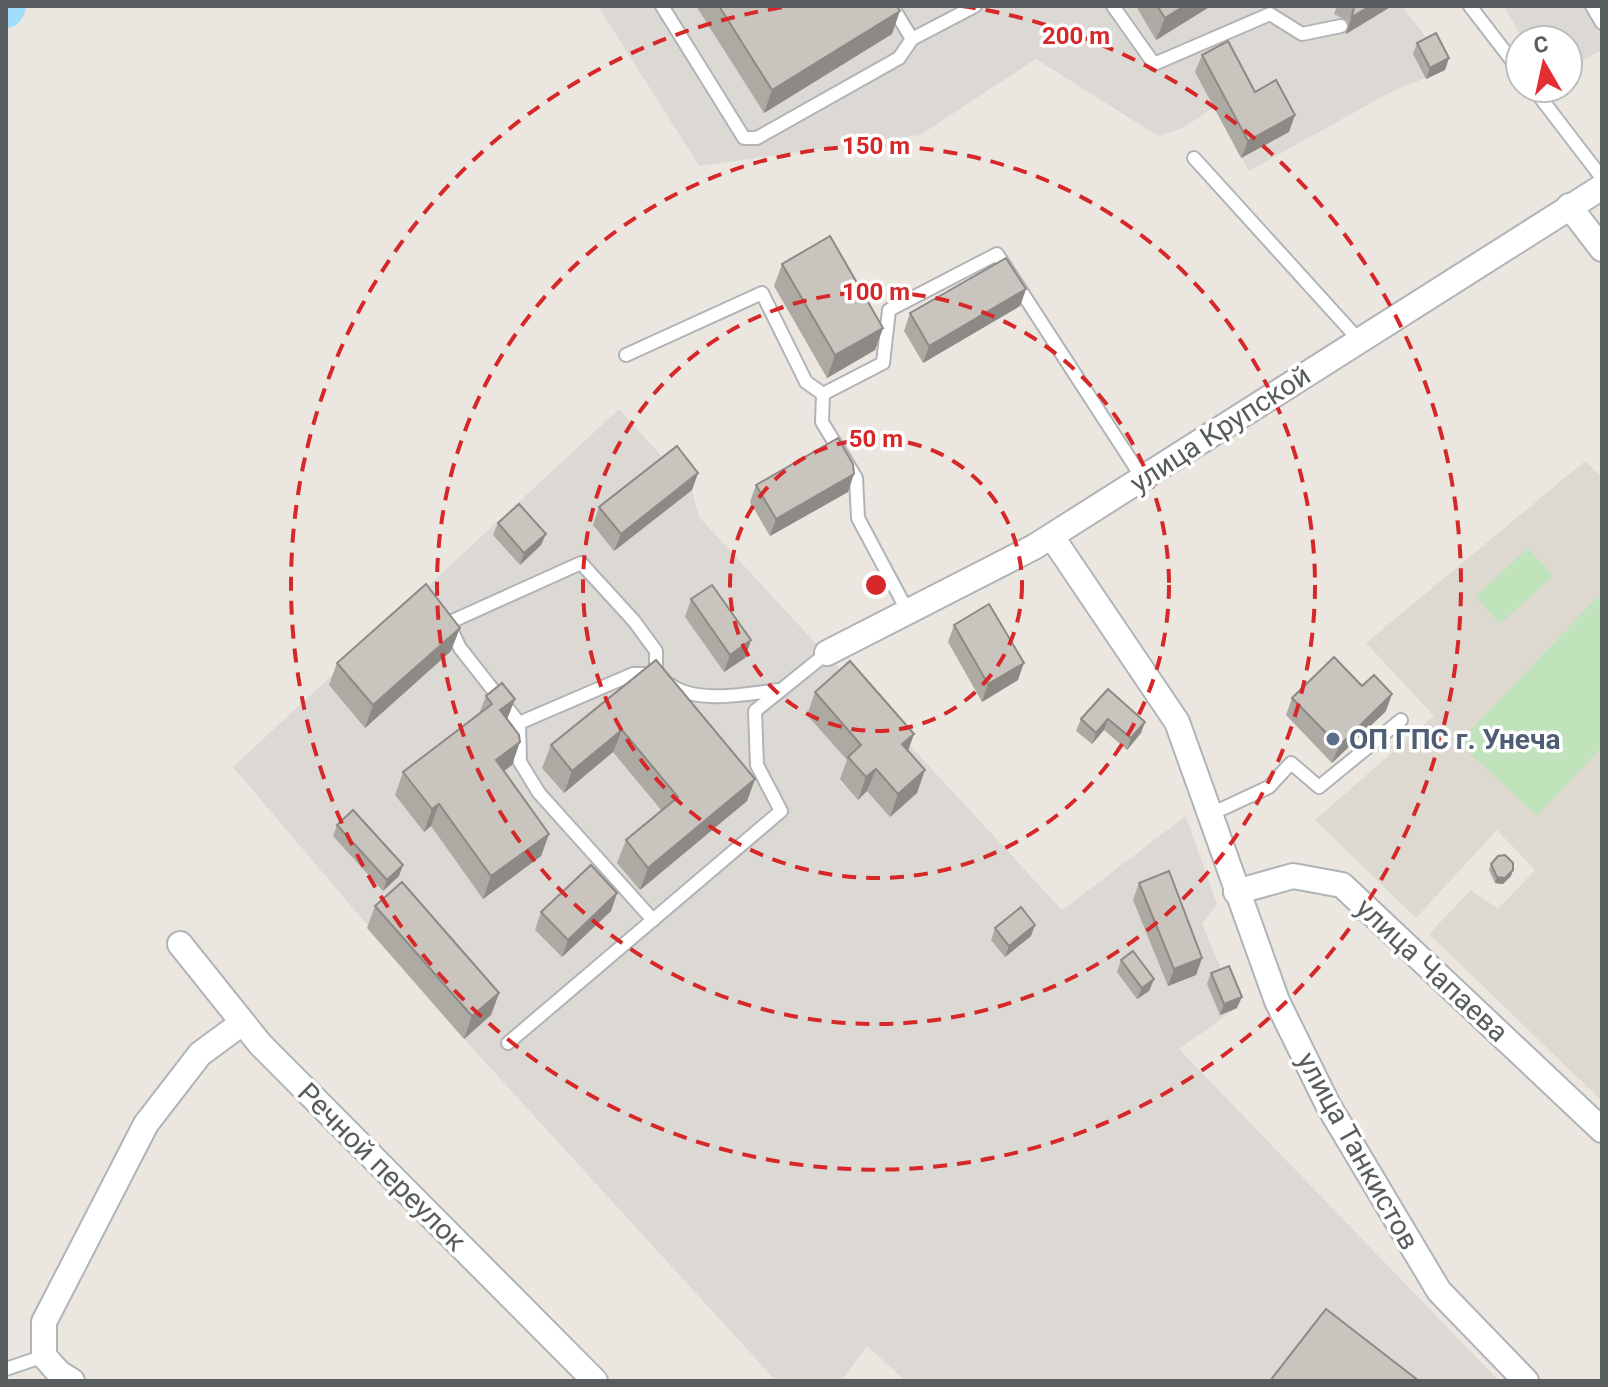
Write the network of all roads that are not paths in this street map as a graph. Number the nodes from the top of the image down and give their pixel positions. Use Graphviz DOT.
graph roads {
  1 [pos="662,6"];
  2 [pos="892,6"];
  3 [pos="975,6"];
  4 [pos="1113,6"];
  5 [pos="1470,6"];
  6 [pos="1592,6"];
  7 [pos="1602,23"];
  8 [pos="1341,26"];
  9 [pos="912,39"];
  10 [pos="1504,50"];
  11 [pos="1545,104"];
  12 [pos="1194,158"];
  13 [pos="1602,178"];
  14 [pos="1602,187"];
  15 [pos="1569,206"];
  16 [pos="1602,249"];
  17 [pos="1359,340"];
  18 [pos="626,355"];
  19 [pos="823,394"];
  20 [pos="1143,479"];
  21 [pos="1052,537"];
  22 [pos="908,612"];
  23 [pos="827,653"];
  24 [pos="656,673"];
  25 [pos="781,690"];
  26 [pos="1401,720"];
  27 [pos="519,723"];
  28 [pos="1209,815"];
  29 [pos="1236,892"];
  30 [pos="653,920"];
  31 [pos="180,944"];
  32 [pos="242,1023"];
  33 [pos="508,1043"];
  34 [pos="1602,1130"];
  35 [pos="44,1356"];
  36 [pos="6,1369"];
  37 [pos="72,1381"];
  38 [pos="595,1381"];
  39 [pos="1526,1381"];
  1 -- 9 [label="lane"];
  2 -- 9 [label="lane"];
  3 -- 9 [label="lane"];
  4 -- 8 [label="lane"];
  5 -- 10 [label="lane"];
  6 -- 7 [label="lane"];
  11 -- 13 [label="lane"];
  12 -- 17 [label="lane"];
  14 -- 15 [label="street, улица Крупской"];
  15 -- 16 [label="street"];
  15 -- 17 [label="street, улица Крупской"];
  17 -- 20 [label="street, улица Крупской"];
  18 -- 19 [label="lane"];
  19 -- 20 [label="lane"];
  19 -- 22 [label="lane"];
  20 -- 21 [label="street, улица Крупской"];
  21 -- 22 [label="street, улица Крупской"];
  21 -- 28 [label="street, улица Танкистов"];
  22 -- 23 [label="street, улица Крупской"];
  23 -- 25 [label="lane"];
  24 -- 25 [label="lane"];
  24 -- 27 [label="lane"];
  24 -- 27 [label="lane"];
  25 -- 30 [label="lane"];
  26 -- 28 [label="lane"];
  27 -- 30 [label="lane"];
  28 -- 29 [label="street, улица Танкистов"];
  29 -- 34 [label="street, улица Чапаева"];
  29 -- 39 [label="street, улица Танкистов"];
  30 -- 33 [label="lane"];
  31 -- 32 [label="street, Речной переулок"];
  32 -- 35 [label="street"];
  32 -- 38 [label="street, Речной переулок"];
  35 -- 36 [label="lane"];
  35 -- 37 [label="street"];
}
